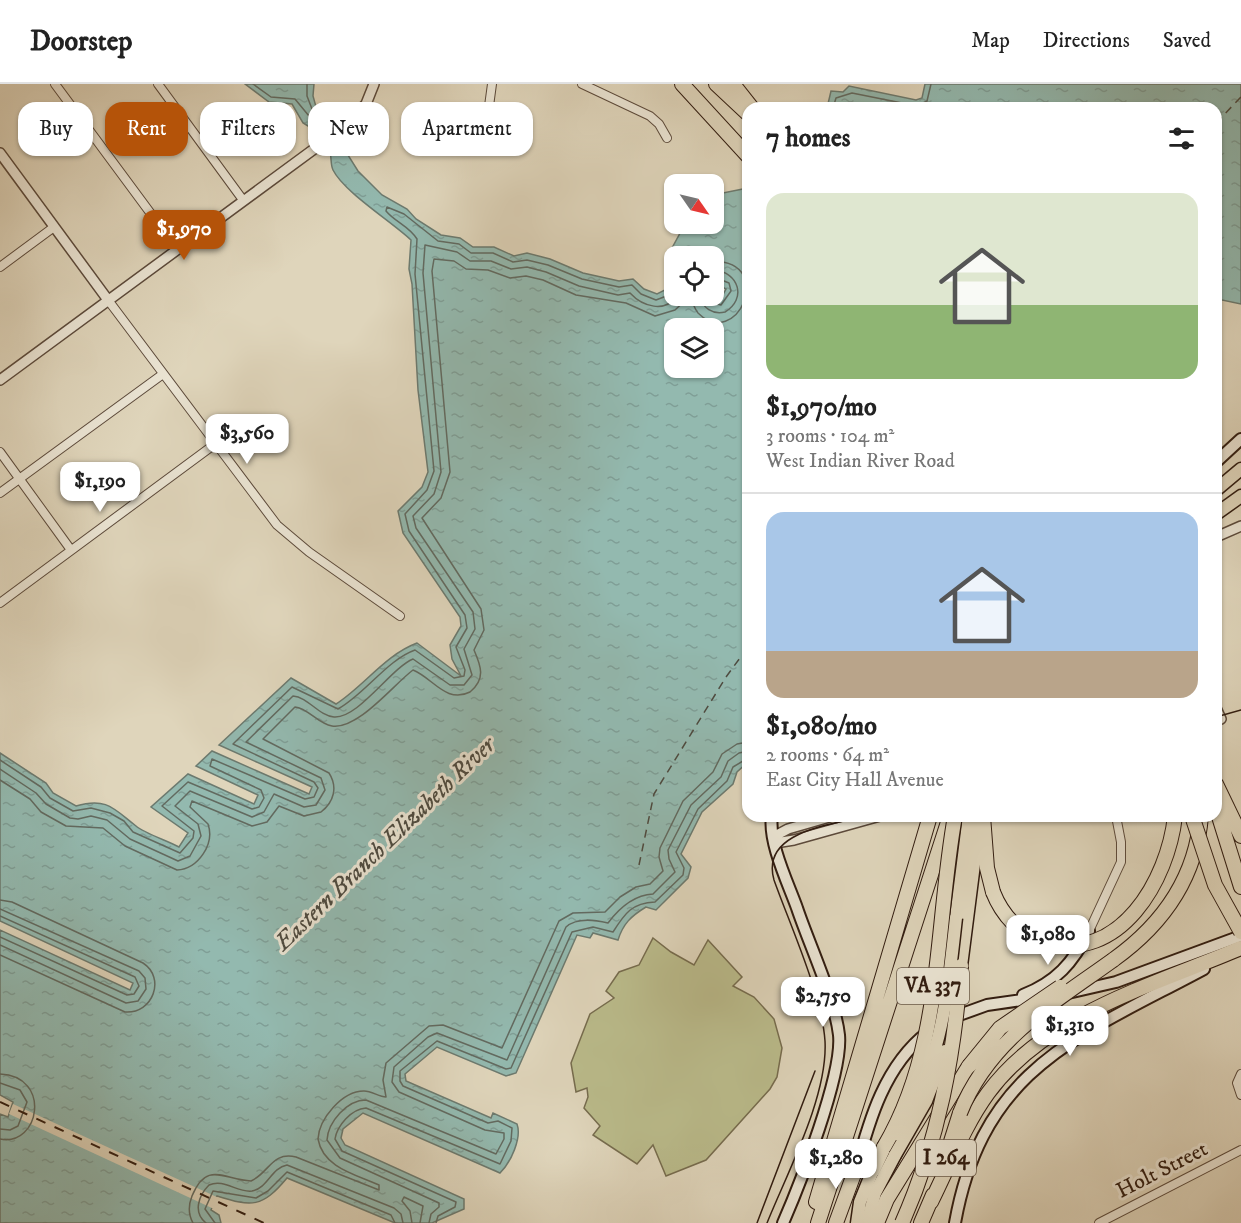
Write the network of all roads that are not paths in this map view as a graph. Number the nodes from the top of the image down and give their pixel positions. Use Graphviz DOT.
graph roads {
  1 [pos="55,84"];
  2 [pos="158,84"];
  3 [pos="374,84"];
  4 [pos="492,84"];
  5 [pos="582,84"];
  6 [pos="669,84"];
  7 [pos="682,84"];
  8 [pos="716,84"];
  9 [pos="733,84"];
  10 [pos="490,102"];
  11 [pos="747,102"];
  12 [pos="742,108"];
  13 [pos="715,120"];
  14 [pos="667,138"];
  15 [pos="742,149"];
  16 [pos="0,153"];
  17 [pos="243,200"];
  18 [pos="54,227"];
  19 [pos="177,249"];
  20 [pos="0,267"];
  21 [pos="108,300"];
  22 [pos="163,374"];
  23 [pos="0,380"];
  24 [pos="1241,439"];
  25 [pos="215,444"];
  26 [pos="0,452"];
  27 [pos="1222,456"];
  28 [pos="1241,469"];
  29 [pos="20,479"];
  30 [pos="1222,485"];
  31 [pos="0,493"];
  32 [pos="1241,496"];
  33 [pos="1222,510"];
  34 [pos="1241,526"];
  35 [pos="1222,534"];
  36 [pos="71,550"];
  37 [pos="0,603"];
  38 [pos="400,616"];
  39 [pos="1222,796"];
  40 [pos="772,822"];
  41 [pos="812,822"];
  42 [pos="858,822"];
  43 [pos="928,822"];
  44 [pos="948,822"];
  45 [pos="954,822"];
  46 [pos="969,822"];
  47 [pos="981,822"];
  48 [pos="983,822"];
  49 [pos="1117,822"];
  50 [pos="1174,822"];
  51 [pos="1194,822"];
  52 [pos="1200,822"];
  53 [pos="1221,822"];
  54 [pos="1241,836"];
  55 [pos="774,840"];
  56 [pos="1241,887"];
  57 [pos="961,919"];
  58 [pos="1089,931"];
  59 [pos="1241,934"];
  60 [pos="1241,948"];
  61 [pos="1113,960"];
  62 [pos="961,966"];
  63 [pos="1007,1001"];
  64 [pos="1241,1074"];
  65 [pos="1241,1095"];
  66 [pos="1241,1150"];
  67 [pos="889,1151"];
  68 [pos="858,1163"];
  69 [pos="873,1170"];
  70 [pos="931,1202"];
  71 [pos="783,1223"];
  72 [pos="810,1223"];
  73 [pos="818,1223"];
  74 [pos="836,1223"];
  75 [pos="844,1223"];
  76 [pos="857,1223"];
  77 [pos="867,1223"];
  78 [pos="877,1223"];
  79 [pos="902,1223"];
  80 [pos="921,1223"];
  81 [pos="955,1223"];
  82 [pos="1099,1223"];
  1 -- 19 [label="street"];
  2 -- 17 [label="street"];
  3 -- 17 [label="street"];
  4 -- 10 [label="street"];
  5 -- 14 [label="street"];
  6 -- 13 [label="highway"];
  7 -- 13 [label="highway"];
  8 -- 12 [label="highway"];
  9 -- 11 [label="highway"];
  13 -- 15 [label="highway"];
  16 -- 18 [label="street"];
  17 -- 19 [label="street"];
  18 -- 20 [label="street"];
  18 -- 21 [label="street"];
  19 -- 21 [label="street"];
  21 -- 22 [label="street"];
  21 -- 23 [label="street"];
  22 -- 25 [label="street"];
  22 -- 29 [label="street"];
  24 -- 27 [label="main road"];
  25 -- 36 [label="street"];
  25 -- 38 [label="street"];
  26 -- 29 [label="street"];
  28 -- 30 [label="main road"];
  29 -- 31 [label="street"];
  29 -- 36 [label="street"];
  32 -- 33 [label="main road"];
  34 -- 35 [label="street"];
  36 -- 37 [label="street"];
  39 -- 54 [label="highway"];
  40 -- 55 [label="main road"];
  41 -- 55 [label="street"];
  42 -- 55 [label="street"];
  43 -- 72 [label="highway"];
  44 -- 73 [label="highway"];
  45 -- 67 [label="highway, VA 337, bridge"];
  46 -- 57 [label="main road"];
  47 -- 57 [label="main road"];
  48 -- 50 [label="highway, bridge"];
  49 -- 58 [label="street"];
  51 -- 59 [label="highway, bridge"];
  52 -- 61 [label="highway, I 264"];
  53 -- 56 [label="highway"];
  55 -- 71 [label="main road"];
  57 -- 62 [label="main road"];
  57 -- 67 [label="main road, bridge"];
  58 -- 63 [label="main road"];
  59 -- 63 [label="main road"];
  60 -- 70 [label="highway"];
  60 -- 81 [label="main road"];
  61 -- 70 [label="highway, I 264, bridge"];
  61 -- 78 [label="highway, bridge"];
  62 -- 67 [label="main road, bridge"];
  62 -- 79 [label="highway, bridge"];
  63 -- 68 [label="main road"];
  64 -- 65 [label="street"];
  66 -- 82 [label="street, Holt Street"];
  67 -- 69 [label="highway, VA 337"];
  67 -- 77 [label="main road"];
  68 -- 74 [label="highway"];
  68 -- 75 [label="main road"];
  69 -- 76 [label="main road, VA 337"];
  70 -- 80 [label="highway, I 264"];
}
